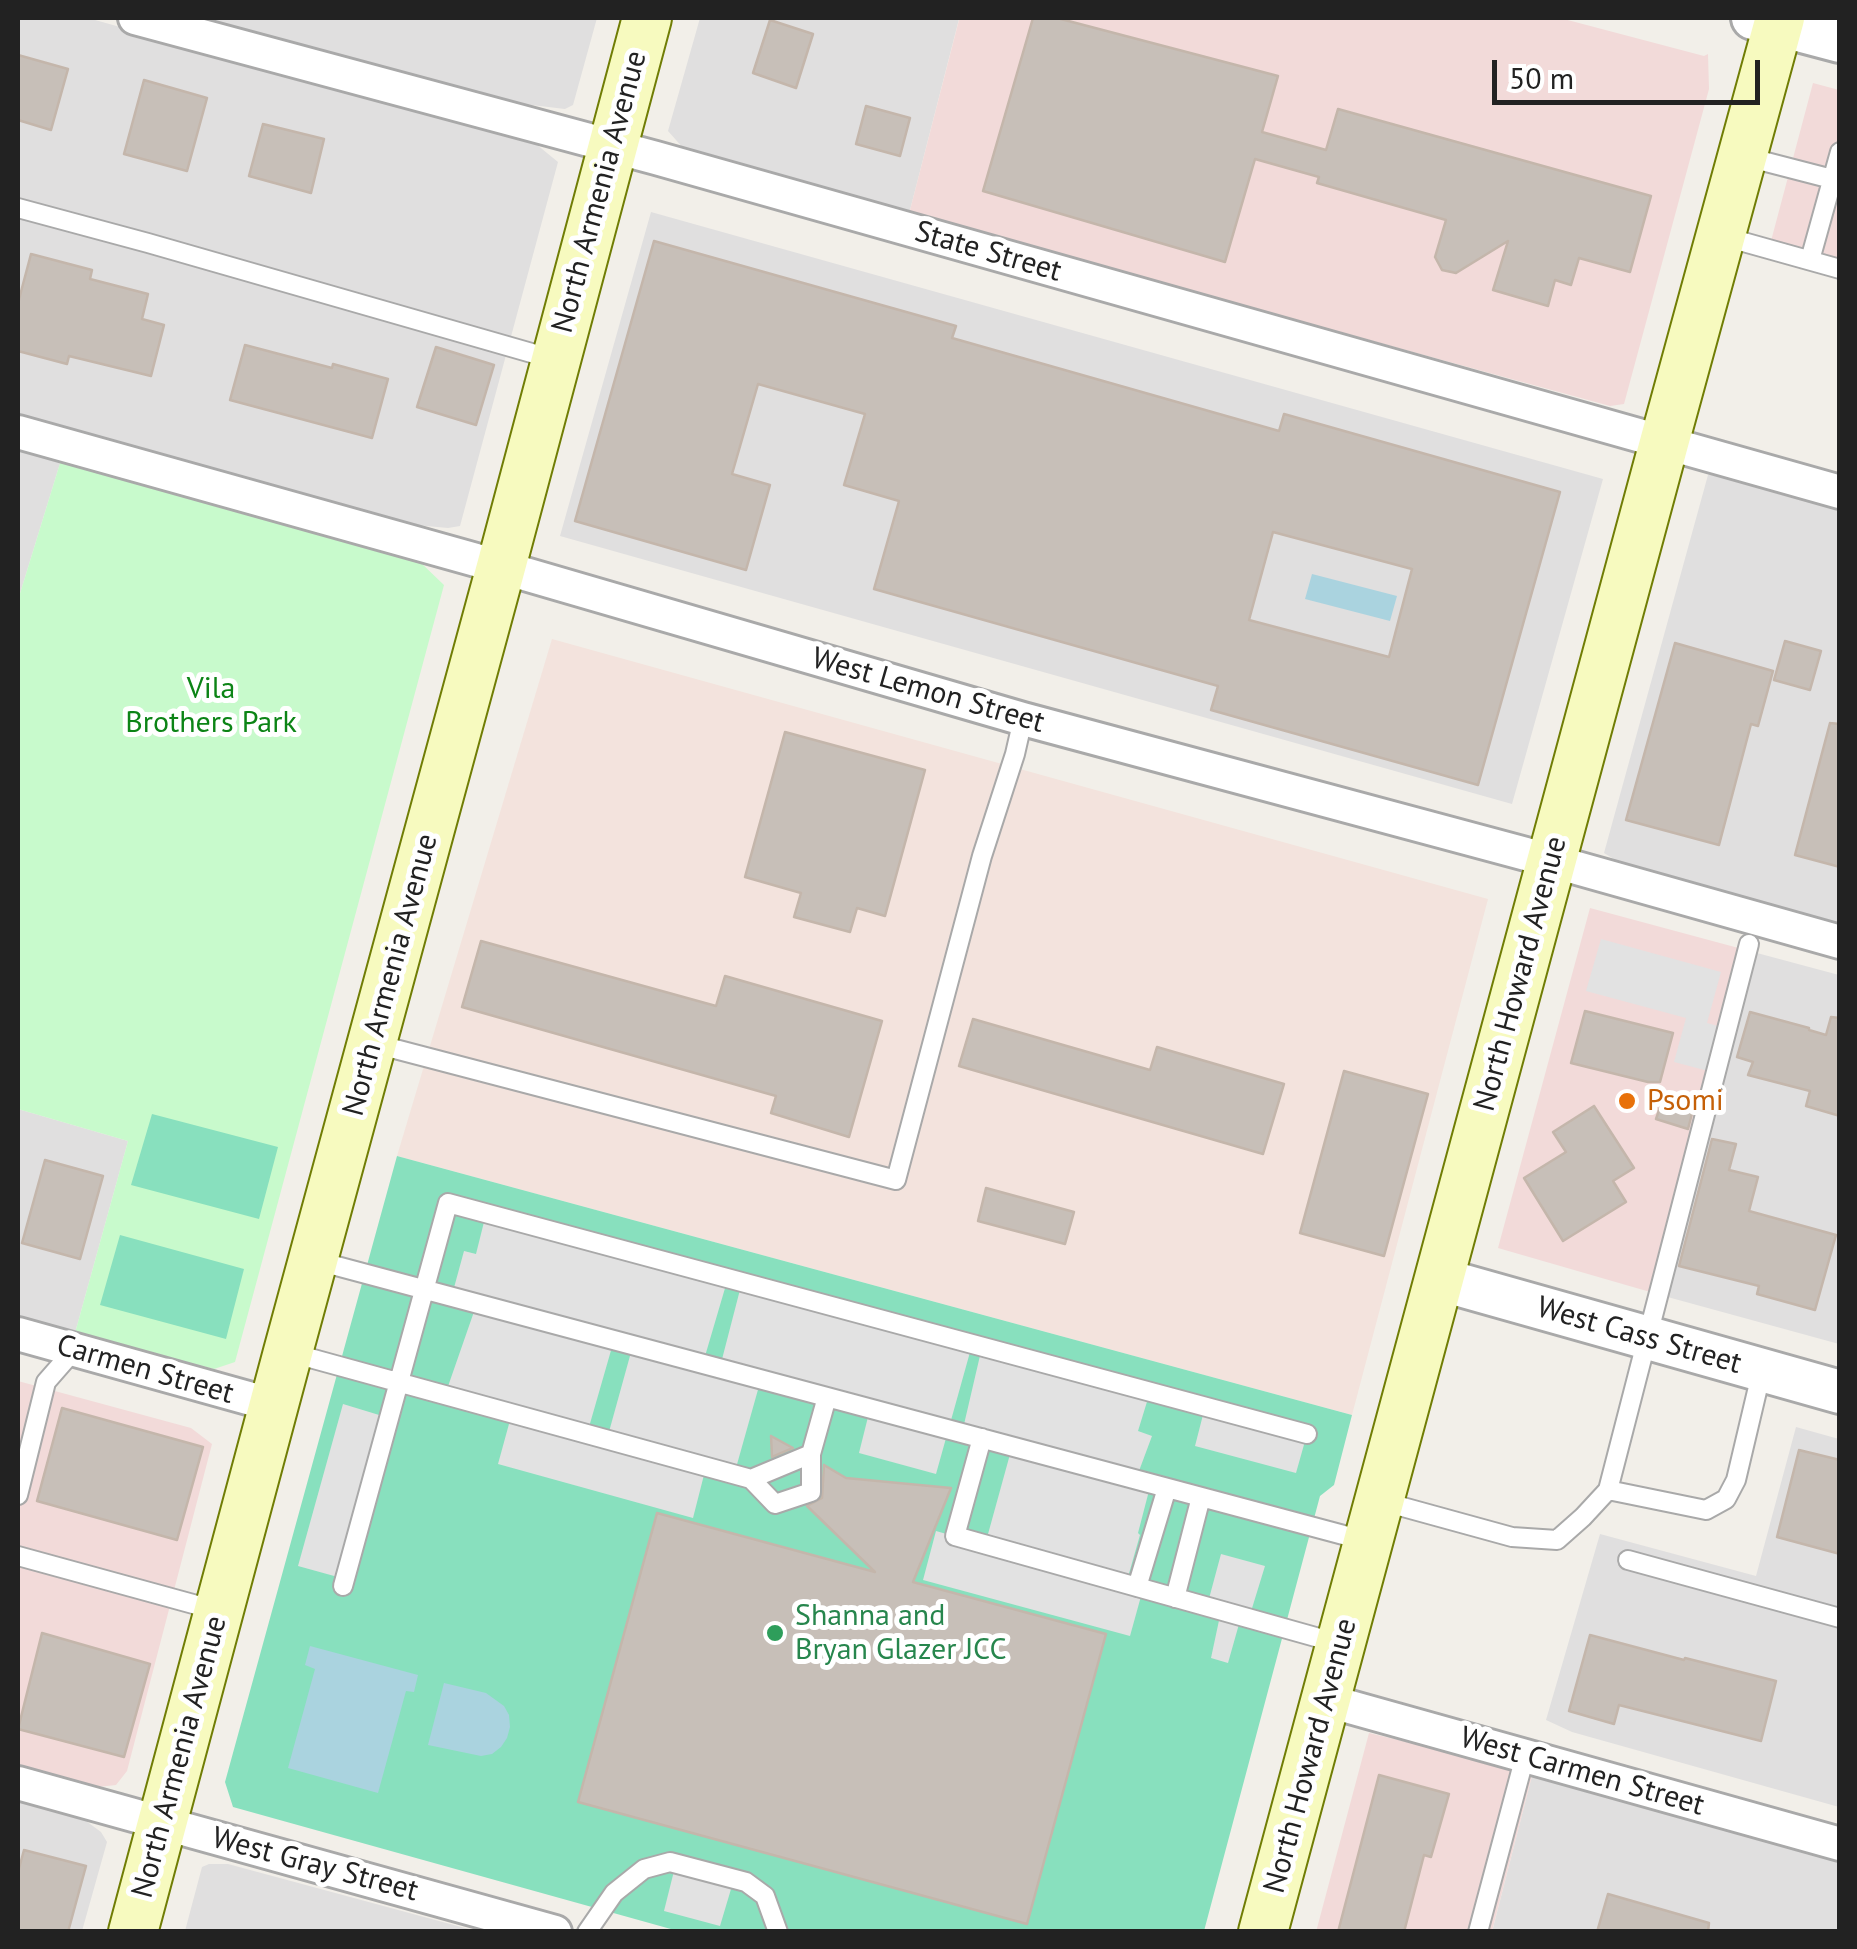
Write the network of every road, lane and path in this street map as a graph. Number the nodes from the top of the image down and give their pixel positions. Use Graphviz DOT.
graph roads {
  1 [pos="135,18"];
  2 [pos="647,18"];
  3 [pos="1771,20"];
  4 [pos="1840,41"];
  5 [pos="612,146"];
  6 [pos="1840,152"];
  7 [pos="1743,156"];
  8 [pos="1832,179"];
  9 [pos="18,208"];
  10 [pos="1721,236"];
  11 [pos="1810,260"];
  12 [pos="1840,268"];
  13 [pos="556,360"];
  14 [pos="18,432"];
  15 [pos="1664,444"];
  16 [pos="1840,492"];
  17 [pos="502,568"];
  18 [pos="1023,719"];
  19 [pos="1552,861"];
  20 [pos="1840,942"];
  21 [pos="1749,944"];
  22 [pos="372,1042"];
  23 [pos="313,1260"];
  24 [pos="1439,1279"];
  25 [pos="424,1288"];
  26 [pos="18,1334"];
  27 [pos="1649,1338"];
  28 [pos="74,1350"];
  29 [pos="288,1352"];
  30 [pos="1762,1370"];
  31 [pos="399,1382"];
  32 [pos="1840,1392"];
  33 [pos="827,1397"];
  34 [pos="273,1405"];
  35 [pos="1308,1434"];
  36 [pos="982,1438"];
  37 [pos="811,1454"];
  38 [pos="751,1480"];
  39 [pos="1167,1488"];
  40 [pos="1608,1490"];
  41 [pos="18,1495"];
  42 [pos="1201,1497"];
  43 [pos="1375,1521"];
  44 [pos="18,1556"];
  45 [pos="1628,1560"];
  46 [pos="343,1586"];
  47 [pos="1137,1587"];
  48 [pos="1175,1598"];
  49 [pos="218,1611"];
  50 [pos="1840,1618"];
  51 [pos="1341,1644"];
  52 [pos="1325,1700"];
  53 [pos="1525,1756"];
  54 [pos="18,1783"];
  55 [pos="162,1823"];
  56 [pos="1840,1844"];
  57 [pos="134,1932"];
  58 [pos="555,1932"];
  59 [pos="587,1932"];
  60 [pos="778,1932"];
  61 [pos="1264,1932"];
  62 [pos="1478,1932"];
  1 -- 5 [label="street, State Street"];
  2 -- 5 [label="main road, North Armenia Avenue"];
  3 -- 4 [label="street"];
  3 -- 7 [label="main road, North Howard Avenue"];
  5 -- 13 [label="main road, North Armenia Avenue"];
  5 -- 15 [label="street, State Street"];
  6 -- 8 [label="lane"];
  7 -- 8 [label="lane"];
  7 -- 10 [label="main road, North Howard Avenue"];
  8 -- 11 [label="lane"];
  9 -- 13 [label="lane"];
  10 -- 11 [label="lane"];
  10 -- 15 [label="main road, North Howard Avenue"];
  11 -- 12 [label="lane"];
  13 -- 17 [label="main road, North Armenia Avenue"];
  14 -- 17 [label="street, West Lemon Street"];
  15 -- 16 [label="street, State Street"];
  15 -- 19 [label="main road, North Howard Avenue"];
  17 -- 18 [label="street, West Lemon Street"];
  17 -- 22 [label="main road, North Armenia Avenue"];
  18 -- 19 [label="street, West Lemon Street"];
  18 -- 22 [label="lane"];
  19 -- 20 [label="street, West Lemon Street"];
  19 -- 24 [label="main road, North Howard Avenue"];
  21 -- 27 [label="lane"];
  22 -- 23 [label="main road, North Armenia Avenue"];
  23 -- 25 [label="lane"];
  23 -- 29 [label="main road, North Armenia Avenue"];
  24 -- 27 [label="street, West Cass Street"];
  24 -- 43 [label="main road, North Howard Avenue"];
  25 -- 31 [label="lane"];
  25 -- 33 [label="lane"];
  25 -- 35 [label="lane"];
  26 -- 28 [label="street, Carmen Street"];
  27 -- 30 [label="street, West Cass Street"];
  27 -- 40 [label="lane"];
  28 -- 34 [label="street, Carmen Street"];
  28 -- 41 [label="lane"];
  29 -- 31 [label="lane"];
  29 -- 34 [label="main road, North Armenia Avenue"];
  30 -- 32 [label="street, West Cass Street"];
  30 -- 40 [label="lane"];
  31 -- 38 [label="lane"];
  31 -- 46 [label="lane"];
  33 -- 36 [label="lane"];
  33 -- 37 [label="lane"];
  34 -- 49 [label="main road, North Armenia Avenue"];
  36 -- 39 [label="lane"];
  36 -- 47 [label="lane"];
  37 -- 38 [label="lane"];
  37 -- 38 [label="lane"];
  39 -- 42 [label="lane"];
  39 -- 47 [label="lane"];
  40 -- 43 [label="lane"];
  42 -- 43 [label="lane"];
  42 -- 48 [label="lane"];
  43 -- 51 [label="main road, North Howard Avenue"];
  44 -- 49 [label="lane"];
  45 -- 50 [label="lane"];
  47 -- 48 [label="lane"];
  48 -- 51 [label="lane"];
  49 -- 55 [label="main road, North Armenia Avenue"];
  51 -- 52 [label="main road, North Howard Avenue"];
  52 -- 53 [label="street, West Carmen Street"];
  52 -- 61 [label="main road, North Howard Avenue"];
  53 -- 56 [label="street, West Carmen Street"];
  53 -- 62 [label="lane"];
  54 -- 55 [label="street, West Gray Street"];
  55 -- 57 [label="main road, North Armenia Avenue"];
  55 -- 58 [label="street, West Gray Street"];
  59 -- 60 [label="lane"];
}
